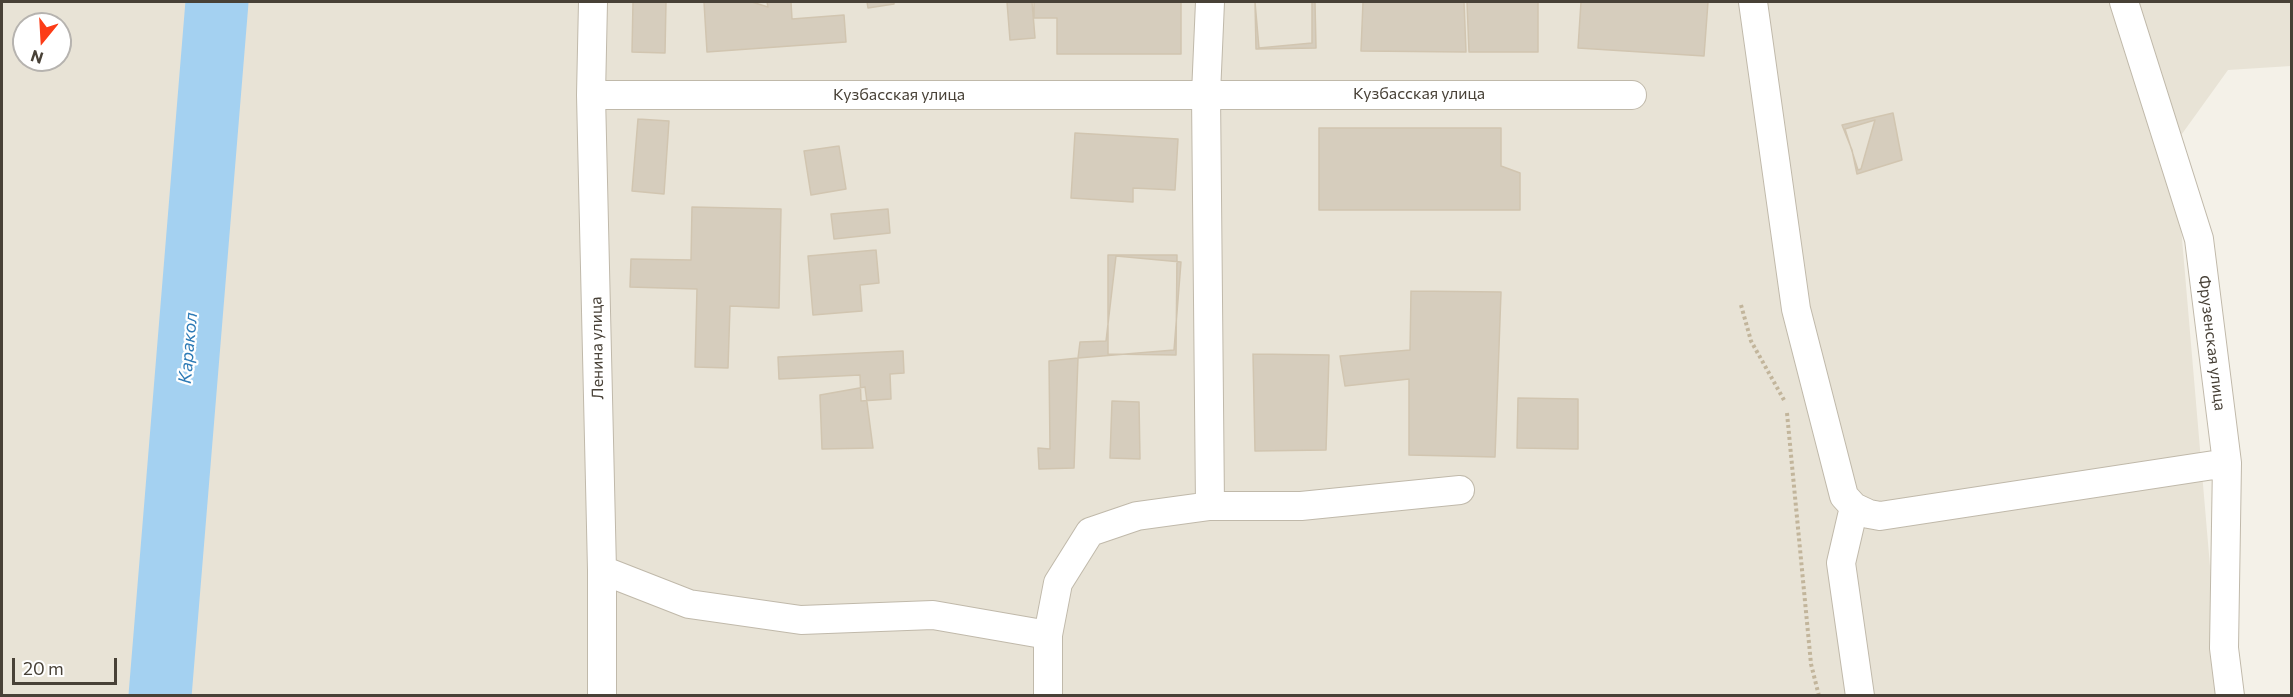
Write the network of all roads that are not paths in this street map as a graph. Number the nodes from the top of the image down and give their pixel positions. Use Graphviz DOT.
graph roads {
  1 [pos="593,2"];
  2 [pos="1210,2"];
  3 [pos="1753,2"];
  4 [pos="2124,2"];
  5 [pos="1206,94"];
  6 [pos="591,95"];
  7 [pos="1632,95"];
  8 [pos="2227,463"];
  9 [pos="1460,490"];
  10 [pos="1210,506"];
  11 [pos="1854,507"];
  12 [pos="602,570"];
  13 [pos="1048,635"];
  14 [pos="602,696"];
  15 [pos="1048,696"];
  16 [pos="1860,696"];
  17 [pos="2230,696"];
  1 -- 6 [label="street, Ленина улица"];
  2 -- 5 [label="street"];
  3 -- 11 [label="street"];
  4 -- 8 [label="street, Фрузенская улица"];
  5 -- 6 [label="street, Кузбасская улица"];
  5 -- 7 [label="street, Кузбасская улица"];
  5 -- 10 [label="street"];
  6 -- 12 [label="street, Ленина улица"];
  8 -- 11 [label="street"];
  8 -- 17 [label="street, Фрузенская улица"];
  9 -- 10 [label="street"];
  10 -- 13 [label="street"];
  11 -- 16 [label="street"];
  12 -- 13 [label="street"];
  12 -- 14 [label="street, Ленина улица"];
  13 -- 15 [label="street"];
}
